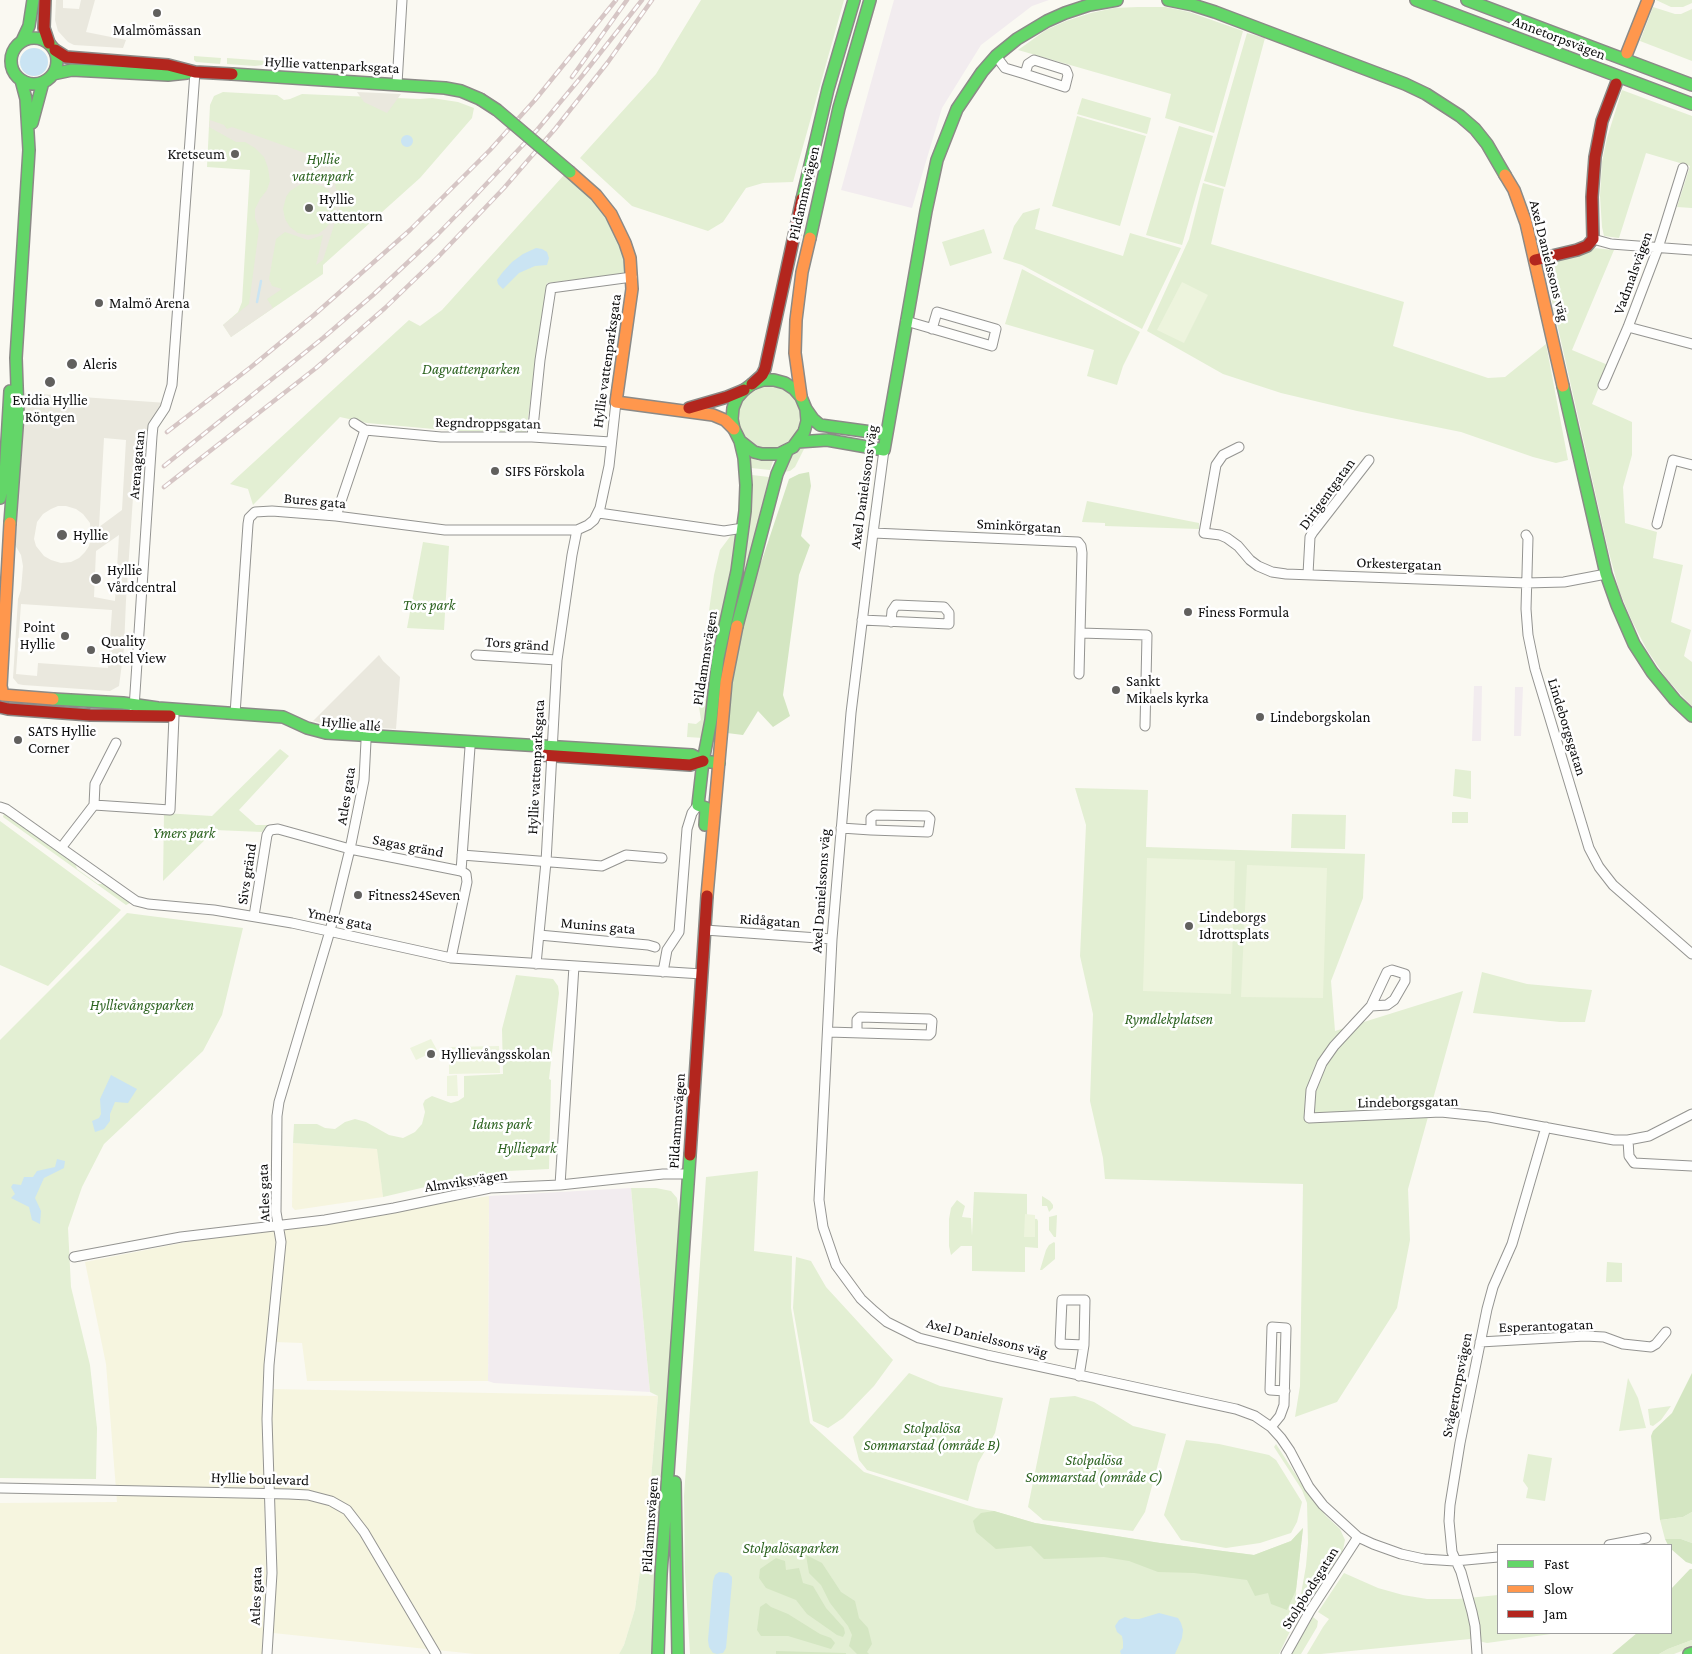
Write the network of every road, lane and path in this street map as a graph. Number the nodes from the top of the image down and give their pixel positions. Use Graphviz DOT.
graph roads {
  1 [pos="33,0"];
  2 [pos="44,0"];
  3 [pos="402,0"];
  4 [pos="854,0"];
  5 [pos="870,0"];
  6 [pos="1117,0"];
  7 [pos="1168,0"];
  8 [pos="1416,0"];
  9 [pos="1467,0"];
  10 [pos="1648,0"];
  11 [pos="19,43"];
  12 [pos="52,46"];
  13 [pos="1628,53"];
  14 [pos="0,54"];
  15 [pos="996,56"];
  16 [pos="0,68"];
  17 [pos="195,72"];
  18 [pos="53,74"];
  19 [pos="1024,74"];
  20 [pos="20,79"];
  21 [pos="44,82"];
  22 [pos="397,84"];
  23 [pos="1616,84"];
  24 [pos="1692,85"];
  25 [pos="1692,104"];
  26 [pos="29,150"];
  27 [pos="1683,168"];
  28 [pos="1593,239"];
  29 [pos="1658,248"];
  30 [pos="1692,250"];
  31 [pos="1534,260"];
  32 [pos="632,277"];
  33 [pos="906,321"];
  34 [pos="1628,327"];
  35 [pos="932,328"];
  36 [pos="1692,344"];
  37 [pos="1603,385"];
  38 [pos="748,387"];
  39 [pos="801,397"];
  40 [pos="616,402"];
  41 [pos="806,409"];
  42 [pos="682,410"];
  43 [pos="354,423"];
  44 [pos="364,430"];
  45 [pos="734,430"];
  46 [pos="886,434"];
  47 [pos="532,437"];
  48 [pos="740,441"];
  49 [pos="611,442"];
  50 [pos="798,442"];
  51 [pos="1239,447"];
  52 [pos="884,450"];
  53 [pos="787,451"];
  54 [pos="1369,460"];
  55 [pos="1692,465"];
  56 [pos="3,497"];
  57 [pos="599,513"];
  58 [pos="336,516"];
  59 [pos="1657,524"];
  60 [pos="743,528"];
  61 [pos="577,530"];
  62 [pos="872,533"];
  63 [pos="1526,535"];
  64 [pos="1308,574"];
  65 [pos="1606,574"];
  66 [pos="1526,583"];
  67 [pos="862,620"];
  68 [pos="891,622"];
  69 [pos="1080,630"];
  70 [pos="476,655"];
  71 [pos="557,660"];
  72 [pos="1079,674"];
  73 [pos="2,696"];
  74 [pos="0,707"];
  75 [pos="134,710"];
  76 [pos="235,714"];
  77 [pos="174,716"];
  78 [pos="1692,716"];
  79 [pos="1146,726"];
  80 [pos="366,741"];
  81 [pos="116,743"];
  82 [pos="470,747"];
  83 [pos="552,751"];
  84 [pos="703,761"];
  85 [pos="719,764"];
  86 [pos="94,805"];
  87 [pos="698,805"];
  88 [pos="0,807"];
  89 [pos="841,828"];
  90 [pos="871,830"];
  91 [pos="61,848"];
  92 [pos="350,849"];
  93 [pos="462,855"];
  94 [pos="662,858"];
  95 [pos="546,862"];
  96 [pos="461,871"];
  97 [pos="708,876"];
  98 [pos="254,916"];
  99 [pos="705,930"];
  100 [pos="330,931"];
  101 [pos="539,935"];
  102 [pos="832,939"];
  103 [pos="655,947"];
  104 [pos="1692,954"];
  105 [pos="451,958"];
  106 [pos="536,964"];
  107 [pos="574,966"];
  108 [pos="663,972"];
  109 [pos="702,974"];
  110 [pos="1371,1006"];
  111 [pos="828,1032"];
  112 [pos="857,1033"];
  113 [pos="1692,1114"];
  114 [pos="1546,1127"];
  115 [pos="1628,1140"];
  116 [pos="1692,1166"];
  117 [pos="689,1174"];
  118 [pos="560,1185"];
  119 [pos="279,1226"];
  120 [pos="74,1257"];
  121 [pos="1666,1332"];
  122 [pos="1480,1342"];
  123 [pos="1084,1345"];
  124 [pos="676,1368"];
  125 [pos="1079,1376"];
  126 [pos="1284,1390"];
  127 [pos="1271,1426"];
  128 [pos="0,1488"];
  129 [pos="269,1494"];
  130 [pos="1358,1537"];
  131 [pos="1646,1538"];
  132 [pos="1614,1544"];
  133 [pos="1497,1557"];
  134 [pos="1455,1561"];
  135 [pos="267,1654"];
  136 [pos="436,1654"];
  137 [pos="658,1654"];
  138 [pos="678,1654"];
  139 [pos="1286,1654"];
  140 [pos="1477,1654"];
  1 -- 11 [label="street"];
  2 -- 12 [label="street"];
  3 -- 22 [label="street"];
  4 -- 38 [label="street, Pildammsvägen"];
  5 -- 39 [label="street, Pildammsvägen"];
  6 -- 15 [label="street, Axel Danielssons väg"];
  7 -- 31 [label="street, Axel Danielssons väg"];
  8 -- 25 [label="street, Annetorpsvägen"];
  9 -- 24 [label="street, Annetorpsvägen"];
  10 -- 13 [label="street"];
  11 -- 12 [label="street"];
  11 -- 14 [label="street"];
  11 -- 20 [label="street"];
  12 -- 17 [label="street, Hyllie vattenparksgata"];
  12 -- 18 [label="street"];
  15 -- 19 [label="street"];
  15 -- 33 [label="street, Axel Danielssons väg"];
  16 -- 20 [label="street"];
  17 -- 18 [label="street, Hyllie vattenparksgata"];
  17 -- 22 [label="street, Hyllie vattenparksgata"];
  17 -- 75 [label="street, Arenagatan"];
  18 -- 21 [label="street"];
  19 -- 19 [label="street"];
  20 -- 21 [label="street"];
  20 -- 26 [label="street"];
  21 -- 26 [label="street"];
  22 -- 32 [label="street, Hyllie vattenparksgata, bridge"];
  23 -- 28 [label="street"];
  26 -- 56 [label="street"];
  27 -- 29 [label="street, Vadmalsvägen"];
  28 -- 29 [label="street"];
  28 -- 31 [label="street"];
  29 -- 30 [label="street"];
  29 -- 34 [label="street, Vadmalsvägen"];
  31 -- 65 [label="street, Axel Danielssons väg"];
  32 -- 40 [label="street, Hyllie vattenparksgata"];
  32 -- 47 [label="street"];
  33 -- 35 [label="street"];
  33 -- 46 [label="street, Axel Danielssons väg"];
  34 -- 36 [label="street"];
  34 -- 37 [label="street, Vadmalsvägen"];
  35 -- 35 [label="street"];
  38 -- 39 [label="street"];
  38 -- 42 [label="street"];
  38 -- 45 [label="street, Pildammsvägen"];
  39 -- 41 [label="street, Pildammsvägen"];
  40 -- 42 [label="street"];
  40 -- 49 [label="street, Hyllie vattenparksgata"];
  41 -- 46 [label="street"];
  41 -- 50 [label="street, Pildammsvägen"];
  42 -- 45 [label="street"];
  43 -- 44 [label="street, Regndroppsgatan"];
  44 -- 47 [label="street, Regndroppsgatan"];
  44 -- 58 [label="street"];
  45 -- 48 [label="street, Pildammsvägen"];
  46 -- 52 [label="street, Axel Danielssons väg"];
  47 -- 49 [label="street, Regndroppsgatan"];
  48 -- 53 [label="street"];
  48 -- 60 [label="street, Pildammsvägen"];
  49 -- 57 [label="street, Hyllie vattenparksgata"];
  50 -- 52 [label="street"];
  50 -- 53 [label="street, Pildammsvägen"];
  51 -- 64 [label="street, Orkestergatan"];
  52 -- 62 [label="street, Axel Danielssons väg"];
  53 -- 85 [label="street, Pildammsvägen"];
  54 -- 64 [label="street, Dirigentgatan"];
  55 -- 59 [label="street"];
  56 -- 73 [label="street"];
  57 -- 60 [label="street"];
  57 -- 61 [label="street"];
  58 -- 61 [label="street, Bures gata"];
  58 -- 76 [label="street, Bures gata"];
  60 -- 84 [label="street, Pildammsvägen"];
  61 -- 71 [label="street, Hyllie vattenparksgata"];
  62 -- 67 [label="street, Axel Danielssons väg"];
  62 -- 69 [label="street, Sminkörgatan"];
  63 -- 66 [label="street, Lindeborgsgatan"];
  64 -- 66 [label="street, Orkestergatan"];
  65 -- 66 [label="street, Orkestergatan"];
  65 -- 78 [label="street, Axel Danielssons väg"];
  66 -- 104 [label="street, Lindeborgsgatan"];
  67 -- 68 [label="street"];
  67 -- 89 [label="street, Axel Danielssons väg"];
  68 -- 68 [label="street"];
  69 -- 72 [label="street"];
  69 -- 79 [label="street"];
  70 -- 71 [label="street, Tors gränd"];
  71 -- 83 [label="street, Hyllie vattenparksgata"];
  73 -- 75 [label="street, Hyllie allé"];
  74 -- 75 [label="street, Hyllie allé"];
  75 -- 76 [label="street, Hyllie allé"];
  75 -- 77 [label="street, Hyllie allé"];
  76 -- 83 [label="street, Hyllie allé"];
  77 -- 80 [label="street, Hyllie allé"];
  77 -- 86 [label="street"];
  80 -- 82 [label="street, Hyllie allé"];
  80 -- 92 [label="street, Atles gata"];
  81 -- 86 [label="street"];
  82 -- 83 [label="street, Hyllie allé"];
  82 -- 93 [label="street, Sagas gränd"];
  83 -- 84 [label="street, Hyllie allé"];
  83 -- 95 [label="street, Hyllie vattenparksgata"];
  84 -- 85 [label="street, Hyllie allé"];
  84 -- 87 [label="street, Pildammsvägen"];
  85 -- 97 [label="street, Pildammsvägen"];
  86 -- 91 [label="street"];
  87 -- 97 [label="street, Pildammsvägen"];
  87 -- 108 [label="street"];
  88 -- 91 [label="street, Ymers gata"];
  89 -- 90 [label="street"];
  89 -- 102 [label="street, Axel Danielssons väg"];
  90 -- 90 [label="street"];
  91 -- 98 [label="street, Ymers gata"];
  92 -- 96 [label="street, Sagas gränd"];
  92 -- 98 [label="street, Sivs gränd"];
  92 -- 100 [label="street, Atles gata"];
  93 -- 95 [label="street, Sagas gränd"];
  93 -- 96 [label="street, Sagas gränd"];
  94 -- 95 [label="street, Sagas gränd"];
  95 -- 101 [label="street, Hyllie vattenparksgata"];
  96 -- 105 [label="street, Sagas gränd"];
  97 -- 99 [label="street, Pildammsvägen"];
  98 -- 100 [label="street, Ymers gata"];
  99 -- 102 [label="street, Ridågatan"];
  99 -- 109 [label="street, Pildammsvägen"];
  100 -- 105 [label="street, Ymers gata"];
  100 -- 119 [label="street, Atles gata"];
  101 -- 103 [label="street, Munins gata"];
  101 -- 106 [label="street, Hyllie vattenparksgata"];
  102 -- 111 [label="street, Axel Danielssons väg"];
  105 -- 106 [label="street, Ymers gata"];
  106 -- 107 [label="street, Ymers gata"];
  107 -- 108 [label="street, Ymers gata"];
  107 -- 118 [label="street"];
  108 -- 109 [label="street, Ymers gata"];
  109 -- 117 [label="street, Pildammsvägen"];
  110 -- 110 [label="street, Lindeborgsgatan"];
  110 -- 114 [label="street, Lindeborgsgatan"];
  111 -- 112 [label="street"];
  111 -- 125 [label="street, Axel Danielssons väg"];
  112 -- 112 [label="street"];
  113 -- 115 [label="street, Lindeborgsgatan"];
  114 -- 115 [label="street, Lindeborgsgatan"];
  114 -- 122 [label="street, Svågertorpsvägen"];
  115 -- 116 [label="street"];
  117 -- 118 [label="street, Almviksvägen"];
  117 -- 124 [label="street, Pildammsvägen"];
  118 -- 119 [label="street, Almviksvägen"];
  119 -- 120 [label="street, Almviksvägen"];
  119 -- 129 [label="street, Atles gata"];
  121 -- 122 [label="street, Esperantogatan"];
  122 -- 134 [label="street, Svågertorpsvägen"];
  123 -- 123 [label="street"];
  123 -- 125 [label="street"];
  124 -- 137 [label="street, Pildammsvägen"];
  124 -- 138 [label="street, Pildammsvägen"];
  125 -- 127 [label="street, Axel Danielssons väg"];
  126 -- 126 [label="street"];
  126 -- 127 [label="street"];
  127 -- 130 [label="street, Axel Danielssons väg"];
  128 -- 129 [label="street, Hyllie boulevard"];
  129 -- 135 [label="street, Atles gata"];
  129 -- 136 [label="street, Hyllie boulevard"];
  130 -- 134 [label="street, Axel Danielssons väg"];
  130 -- 139 [label="street, Stolpbodsgatan"];
  131 -- 132 [label="street"];
  133 -- 134 [label="street, Axel Danielssons väg"];
  134 -- 140 [label="street, Svågertorpsvägen"];
}
